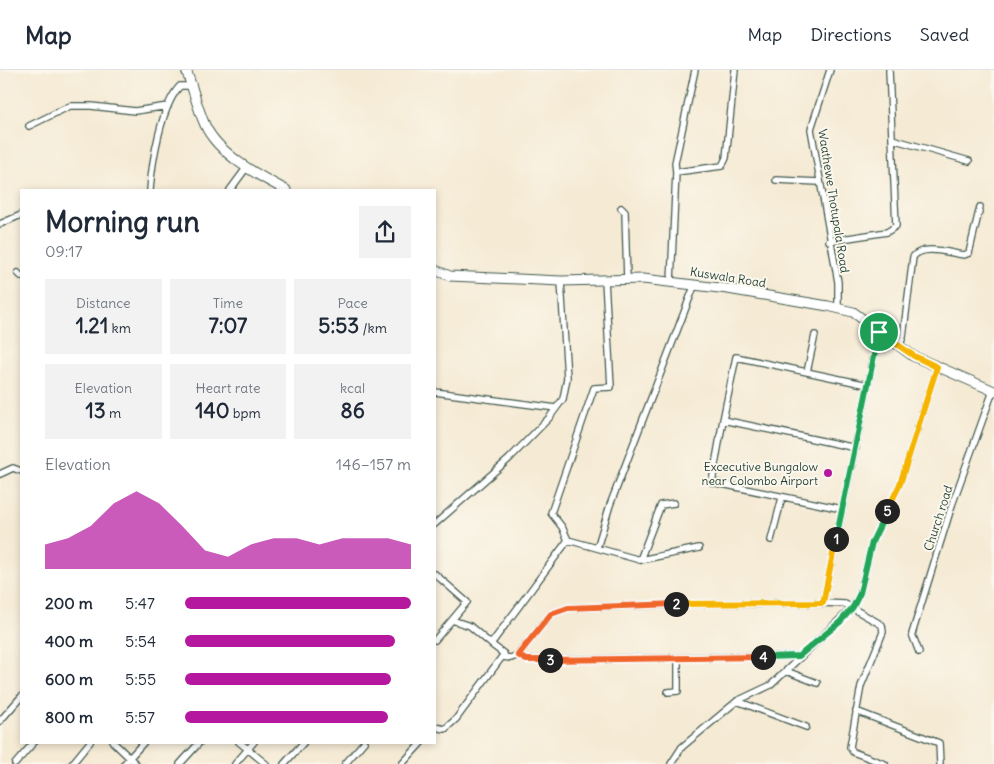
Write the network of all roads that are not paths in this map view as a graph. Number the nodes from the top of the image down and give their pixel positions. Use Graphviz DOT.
graph roads {
  1 [pos="186,70"];
  2 [pos="695,70"];
  3 [pos="735,70"];
  4 [pos="830,70"];
  5 [pos="889,70"];
  6 [pos="192,86"];
  7 [pos="168,106"];
  8 [pos="29,126"];
  9 [pos="892,139"];
  10 [pos="969,162"];
  11 [pos="247,167"];
  12 [pos="676,172"];
  13 [pos="776,180"];
  14 [pos="820,182"];
  15 [pos="150,189"];
  16 [pos="231,189"];
  17 [pos="284,189"];
  18 [pos="980,207"];
  19 [pos="621,208"];
  20 [pos="20,215"];
  21 [pos="0,224"];
  22 [pos="830,241"];
  23 [pos="436,270"];
  24 [pos="605,280"];
  25 [pos="627,280"];
  26 [pos="561,281"];
  27 [pos="671,282"];
  28 [pos="695,284"];
  29 [pos="838,308"];
  30 [pos="879,332"];
  31 [pos="815,335"];
  32 [pos="899,347"];
  33 [pos="937,367"];
  34 [pos="807,372"];
  35 [pos="868,384"];
  36 [pos="994,391"];
  37 [pos="436,392"];
  38 [pos="556,408"];
  39 [pos="723,420"];
  40 [pos="856,448"];
  41 [pos="20,471"];
  42 [pos="0,474"];
  43 [pos="782,498"];
  44 [pos="674,503"];
  45 [pos="842,509"];
  46 [pos="436,523"];
  47 [pos="568,540"];
  48 [pos="771,540"];
  49 [pos="597,548"];
  50 [pos="699,548"];
  51 [pos="640,560"];
  52 [pos="436,578"];
  53 [pos="823,603"];
  54 [pos="853,607"];
  55 [pos="452,620"];
  56 [pos="436,639"];
  57 [pos="491,644"];
  58 [pos="919,652"];
  59 [pos="518,655"];
  60 [pos="799,656"];
  61 [pos="502,657"];
  62 [pos="678,658"];
  63 [pos="786,671"];
  64 [pos="817,683"];
  65 [pos="668,692"];
  66 [pos="20,698"];
  67 [pos="737,701"];
  68 [pos="856,711"];
  69 [pos="0,721"];
  70 [pos="806,727"];
  71 [pos="436,728"];
  72 [pos="32,744"];
  73 [pos="88,744"];
  74 [pos="115,744"];
  75 [pos="142,744"];
  76 [pos="198,744"];
  77 [pos="241,744"];
  78 [pos="252,744"];
  79 [pos="302,744"];
  80 [pos="362,744"];
  81 [pos="420,744"];
  82 [pos="247,749"];
  83 [pos="130,758"];
  84 [pos="348,763"];
  85 [pos="15,764"];
  86 [pos="72,764"];
  87 [pos="124,764"];
  88 [pos="136,764"];
  89 [pos="180,764"];
  90 [pos="235,764"];
  91 [pos="266,764"];
  92 [pos="284,764"];
  93 [pos="402,764"];
  94 [pos="671,764"];
  95 [pos="884,764"];
  96 [pos="940,764"];
  1 -- 6 [label="street"];
  2 -- 12 [label="street"];
  3 -- 12 [label="street"];
  4 -- 14 [label="street, Waathewe Thotupala Road"];
  5 -- 9 [label="street"];
  6 -- 7 [label="street"];
  6 -- 11 [label="street"];
  7 -- 8 [label="street"];
  7 -- 15 [label="street"];
  9 -- 10 [label="street"];
  9 -- 22 [label="street"];
  11 -- 16 [label="street"];
  11 -- 17 [label="street"];
  12 -- 27 [label="street"];
  13 -- 14 [label="street"];
  14 -- 22 [label="street, Waathewe Thotupala Road"];
  18 -- 32 [label="street"];
  19 -- 25 [label="street"];
  20 -- 21 [label="street"];
  22 -- 29 [label="street, Waathewe Thotupala Road"];
  23 -- 26 [label="street, Kuswala Road"];
  24 -- 25 [label="street, Kuswala Road"];
  24 -- 26 [label="street, Kuswala Road"];
  24 -- 47 [label="street"];
  25 -- 27 [label="street, Kuswala Road"];
  26 -- 38 [label="street"];
  27 -- 28 [label="street, Kuswala Road"];
  28 -- 29 [label="street, Kuswala Road"];
  28 -- 49 [label="street"];
  29 -- 30 [label="street, Kuswala Road"];
  30 -- 32 [label="street, Kuswala Road"];
  30 -- 35 [label="street"];
  31 -- 34 [label="street"];
  32 -- 33 [label="street, Kuswala Road"];
  33 -- 36 [label="street, Kuswala Road"];
  33 -- 54 [label="street"];
  34 -- 35 [label="street"];
  34 -- 39 [label="street"];
  35 -- 40 [label="street"];
  36 -- 58 [label="street, Church road"];
  37 -- 38 [label="street"];
  38 -- 46 [label="street"];
  39 -- 40 [label="street"];
  39 -- 43 [label="street"];
  40 -- 45 [label="street"];
  41 -- 42 [label="street"];
  43 -- 45 [label="street"];
  43 -- 48 [label="street"];
  44 -- 51 [label="street"];
  45 -- 53 [label="street"];
  47 -- 49 [label="street"];
  47 -- 57 [label="street"];
  49 -- 51 [label="street"];
  50 -- 51 [label="street"];
  52 -- 55 [label="street"];
  53 -- 54 [label="street"];
  53 -- 59 [label="street"];
  54 -- 60 [label="street"];
  54 -- 68 [label="street"];
  55 -- 56 [label="street"];
  55 -- 57 [label="street"];
  57 -- 61 [label="street"];
  59 -- 61 [label="street"];
  59 -- 62 [label="street"];
  60 -- 62 [label="street"];
  60 -- 63 [label="street"];
  61 -- 71 [label="street"];
  62 -- 65 [label="street"];
  63 -- 64 [label="street"];
  63 -- 67 [label="street"];
  66 -- 69 [label="street"];
  67 -- 70 [label="street"];
  67 -- 94 [label="street"];
  68 -- 95 [label="street"];
  68 -- 96 [label="street"];
  72 -- 85 [label="street"];
  73 -- 86 [label="street"];
  74 -- 83 [label="street"];
  75 -- 83 [label="street"];
  76 -- 89 [label="street"];
  77 -- 82 [label="street"];
  78 -- 82 [label="street"];
  79 -- 92 [label="street"];
  80 -- 84 [label="street"];
  81 -- 93 [label="street"];
  82 -- 90 [label="street"];
  82 -- 91 [label="street"];
  83 -- 87 [label="street"];
  83 -- 88 [label="street"];
}
